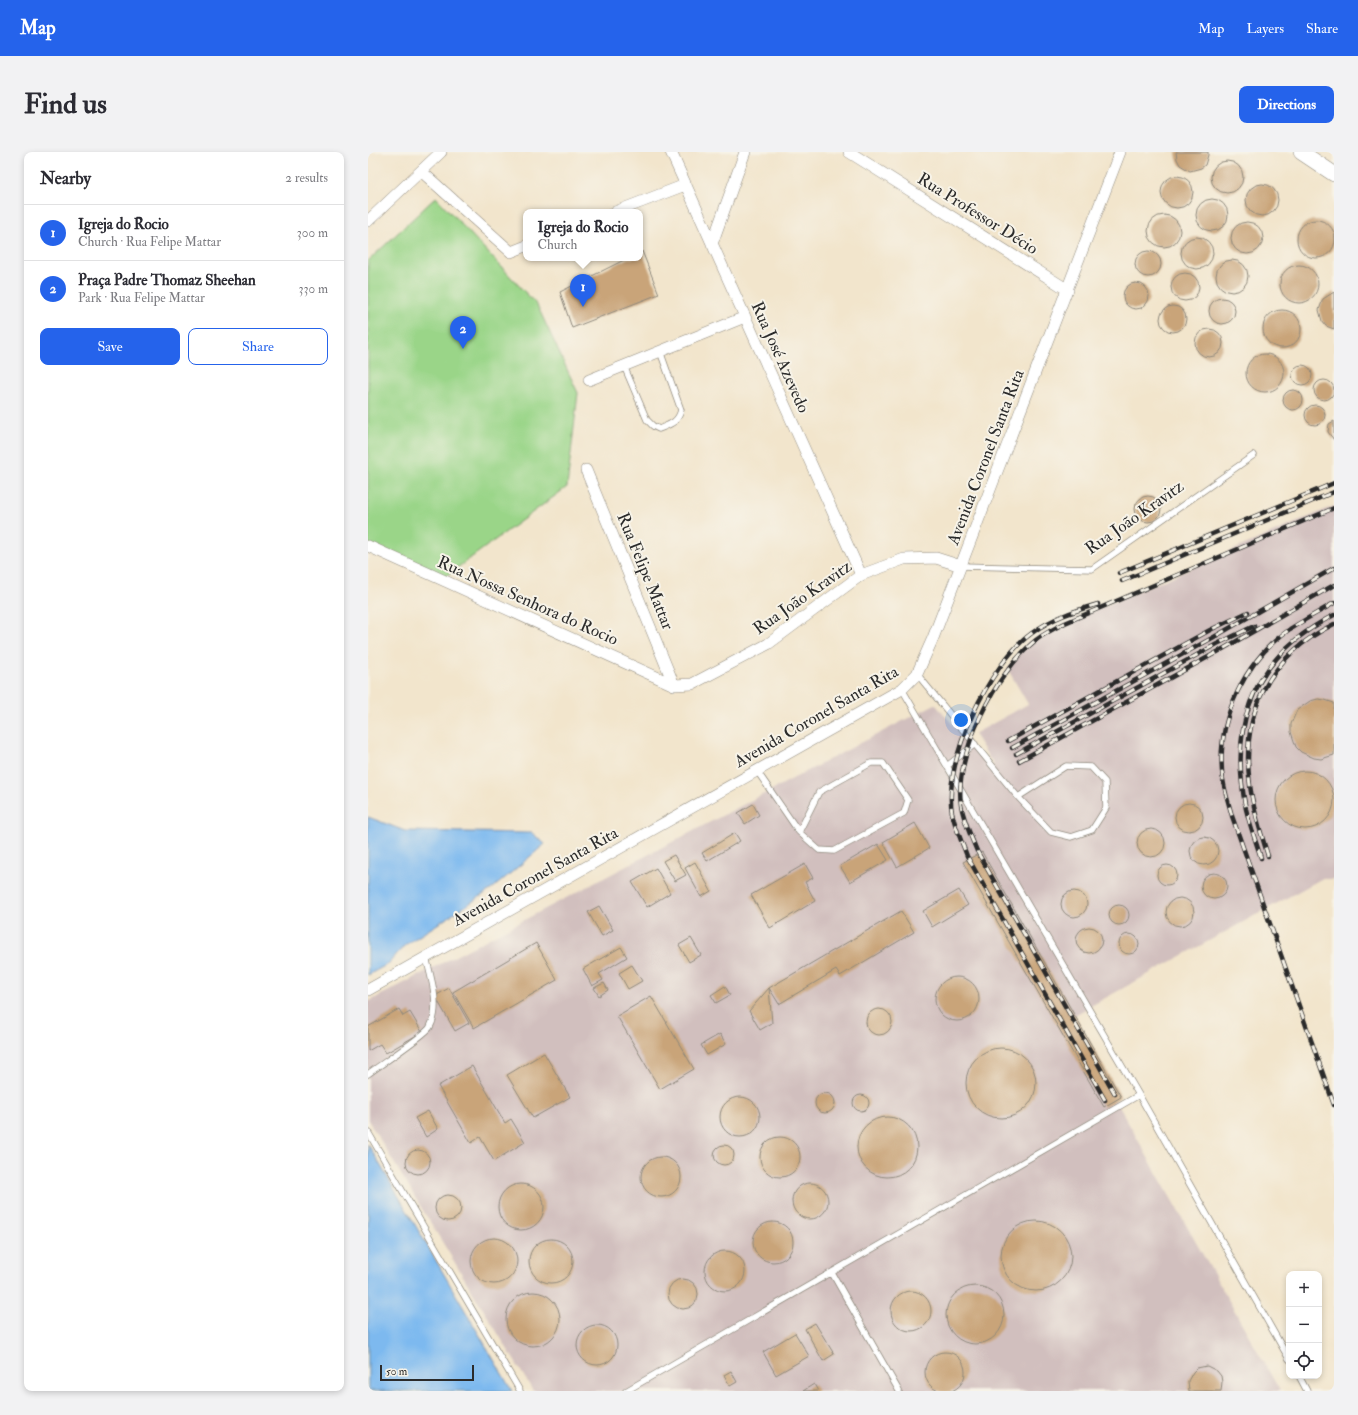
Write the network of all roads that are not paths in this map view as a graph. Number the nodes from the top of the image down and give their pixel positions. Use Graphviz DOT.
graph roads {
  1 [pos="441,152"];
  2 [pos="671,152"];
  3 [pos="745,152"];
  4 [pos="849,152"];
  5 [pos="1120,152"];
  6 [pos="1301,152"];
  7 [pos="421,171"];
  8 [pos="1334,174"];
  9 [pos="685,185"];
  10 [pos="624,209"];
  11 [pos="368,221"];
  12 [pos="712,244"];
  13 [pos="523,247"];
  14 [pos="1068,290"];
  15 [pos="745,317"];
  16 [pos="660,351"];
  17 [pos="624,366"];
  18 [pos="589,380"];
  19 [pos="1254,455"];
  20 [pos="586,470"];
  21 [pos="368,546"];
  22 [pos="961,566"];
  23 [pos="861,575"];
  24 [pos="917,674"];
  25 [pos="674,685"];
  26 [pos="902,689"];
  27 [pos="975,744"];
  28 [pos="947,766"];
  29 [pos="757,771"];
  30 [pos="1018,797"];
  31 [pos="799,832"];
  32 [pos="426,957"];
  33 [pos="368,990"];
  34 [pos="368,1074"];
  35 [pos="1139,1095"];
  36 [pos="368,1132"];
  37 [pos="832,1273"];
  38 [pos="1286,1354"];
  39 [pos="1301,1379"];
  40 [pos="520,1391"];
  41 [pos="626,1391"];
  42 [pos="899,1391"];
  43 [pos="1307,1391"];
  1 -- 7 [label="street"];
  2 -- 9 [label="street, Rua José Azevedo"];
  3 -- 12 [label="street"];
  4 -- 14 [label="street, Rua Professor Décio"];
  5 -- 14 [label="street, Avenida Coronel Santa Rita"];
  6 -- 8 [label="main road"];
  7 -- 11 [label="street"];
  7 -- 13 [label="street"];
  9 -- 10 [label="street"];
  9 -- 12 [label="street, Rua José Azevedo"];
  12 -- 15 [label="street, Rua José Azevedo"];
  14 -- 22 [label="street, Avenida Coronel Santa Rita"];
  15 -- 16 [label="street"];
  15 -- 23 [label="street, Rua José Azevedo"];
  16 -- 17 [label="street"];
  16 -- 17 [label="lane"];
  17 -- 18 [label="street"];
  19 -- 22 [label="lane, Rua João Kravitz"];
  20 -- 25 [label="street, Rua Felipe Mattar"];
  21 -- 25 [label="street, Rua Nossa Senhora do Rocio"];
  22 -- 23 [label="street, Rua João Kravitz"];
  22 -- 24 [label="street, Avenida Coronel Santa Rita"];
  23 -- 25 [label="street, Rua João Kravitz"];
  24 -- 26 [label="street, Avenida Coronel Santa Rita"];
  24 -- 27 [label="lane"];
  26 -- 28 [label="lane"];
  26 -- 29 [label="street, Avenida Coronel Santa Rita"];
  27 -- 28 [label="lane"];
  27 -- 30 [label="lane"];
  28 -- 35 [label="lane"];
  29 -- 31 [label="lane"];
  29 -- 32 [label="street, Avenida Coronel Santa Rita"];
  30 -- 30 [label="lane"];
  31 -- 31 [label="lane"];
  32 -- 33 [label="street, Avenida Coronel Santa Rita"];
  32 -- 34 [label="lane"];
  35 -- 37 [label="lane"];
  35 -- 38 [label="lane"];
  36 -- 40 [label="lane"];
  37 -- 41 [label="lane"];
  37 -- 42 [label="lane"];
  39 -- 43 [label="lane"];
}
